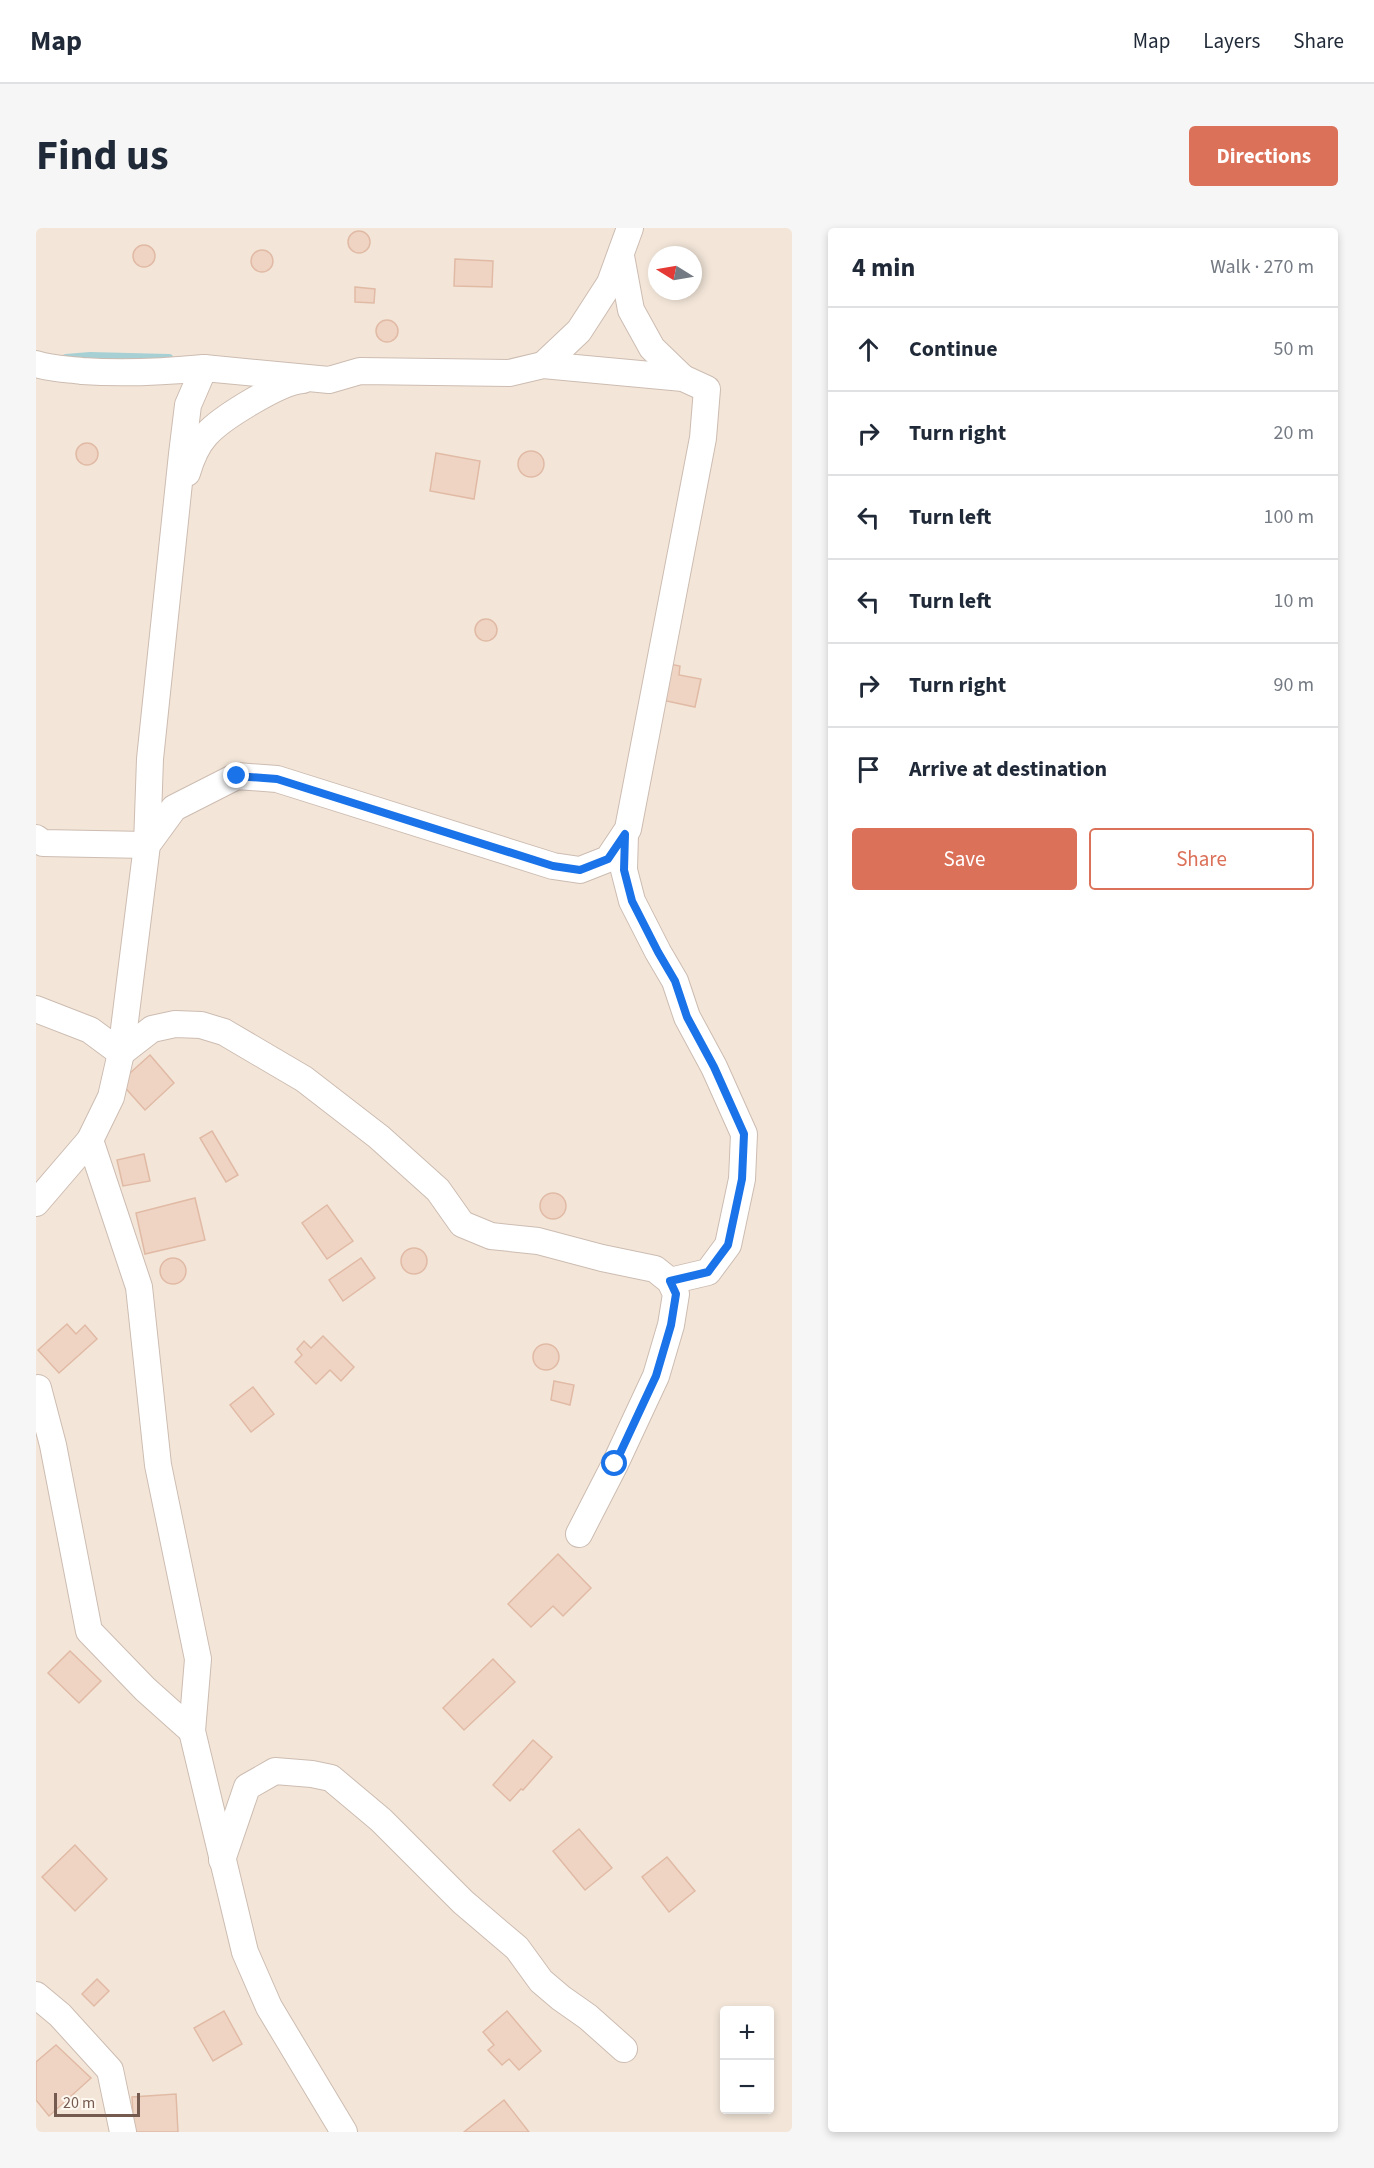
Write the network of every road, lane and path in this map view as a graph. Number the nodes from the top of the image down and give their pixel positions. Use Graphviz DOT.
graph roads {
  1 [pos="630,228"];
  2 [pos="621,254"];
  3 [pos="36,364"];
  4 [pos="543,365"];
  5 [pos="204,368"];
  6 [pos="683,378"];
  7 [pos="329,380"];
  8 [pos="178,495"];
  9 [pos="625,834"];
  10 [pos="36,838"];
  11 [pos="147,845"];
  12 [pos="36,1009"];
  13 [pos="121,1053"];
  14 [pos="90,1140"];
  15 [pos="36,1203"];
  16 [pos="670,1281"];
  17 [pos="38,1388"];
  18 [pos="579,1534"];
  19 [pos="192,1731"];
  20 [pos="222,1860"];
  21 [pos="36,1995"];
  22 [pos="624,2049"];
  23 [pos="123,2132"];
  24 [pos="344,2132"];
  1 -- 2 [label="street"];
  2 -- 4 [label="street"];
  2 -- 6 [label="street"];
  3 -- 5 [label="street"];
  4 -- 6 [label="street"];
  4 -- 7 [label="street"];
  5 -- 7 [label="street"];
  5 -- 8 [label="street"];
  6 -- 9 [label="street"];
  7 -- 8 [label="street"];
  8 -- 11 [label="street"];
  9 -- 11 [label="street"];
  9 -- 16 [label="street"];
  10 -- 11 [label="street"];
  11 -- 13 [label="street"];
  12 -- 13 [label="street"];
  13 -- 14 [label="street"];
  13 -- 16 [label="street"];
  14 -- 15 [label="street"];
  14 -- 19 [label="street"];
  16 -- 18 [label="street"];
  17 -- 19 [label="street"];
  19 -- 20 [label="street"];
  20 -- 22 [label="street"];
  20 -- 24 [label="street"];
  21 -- 23 [label="street"];
}
